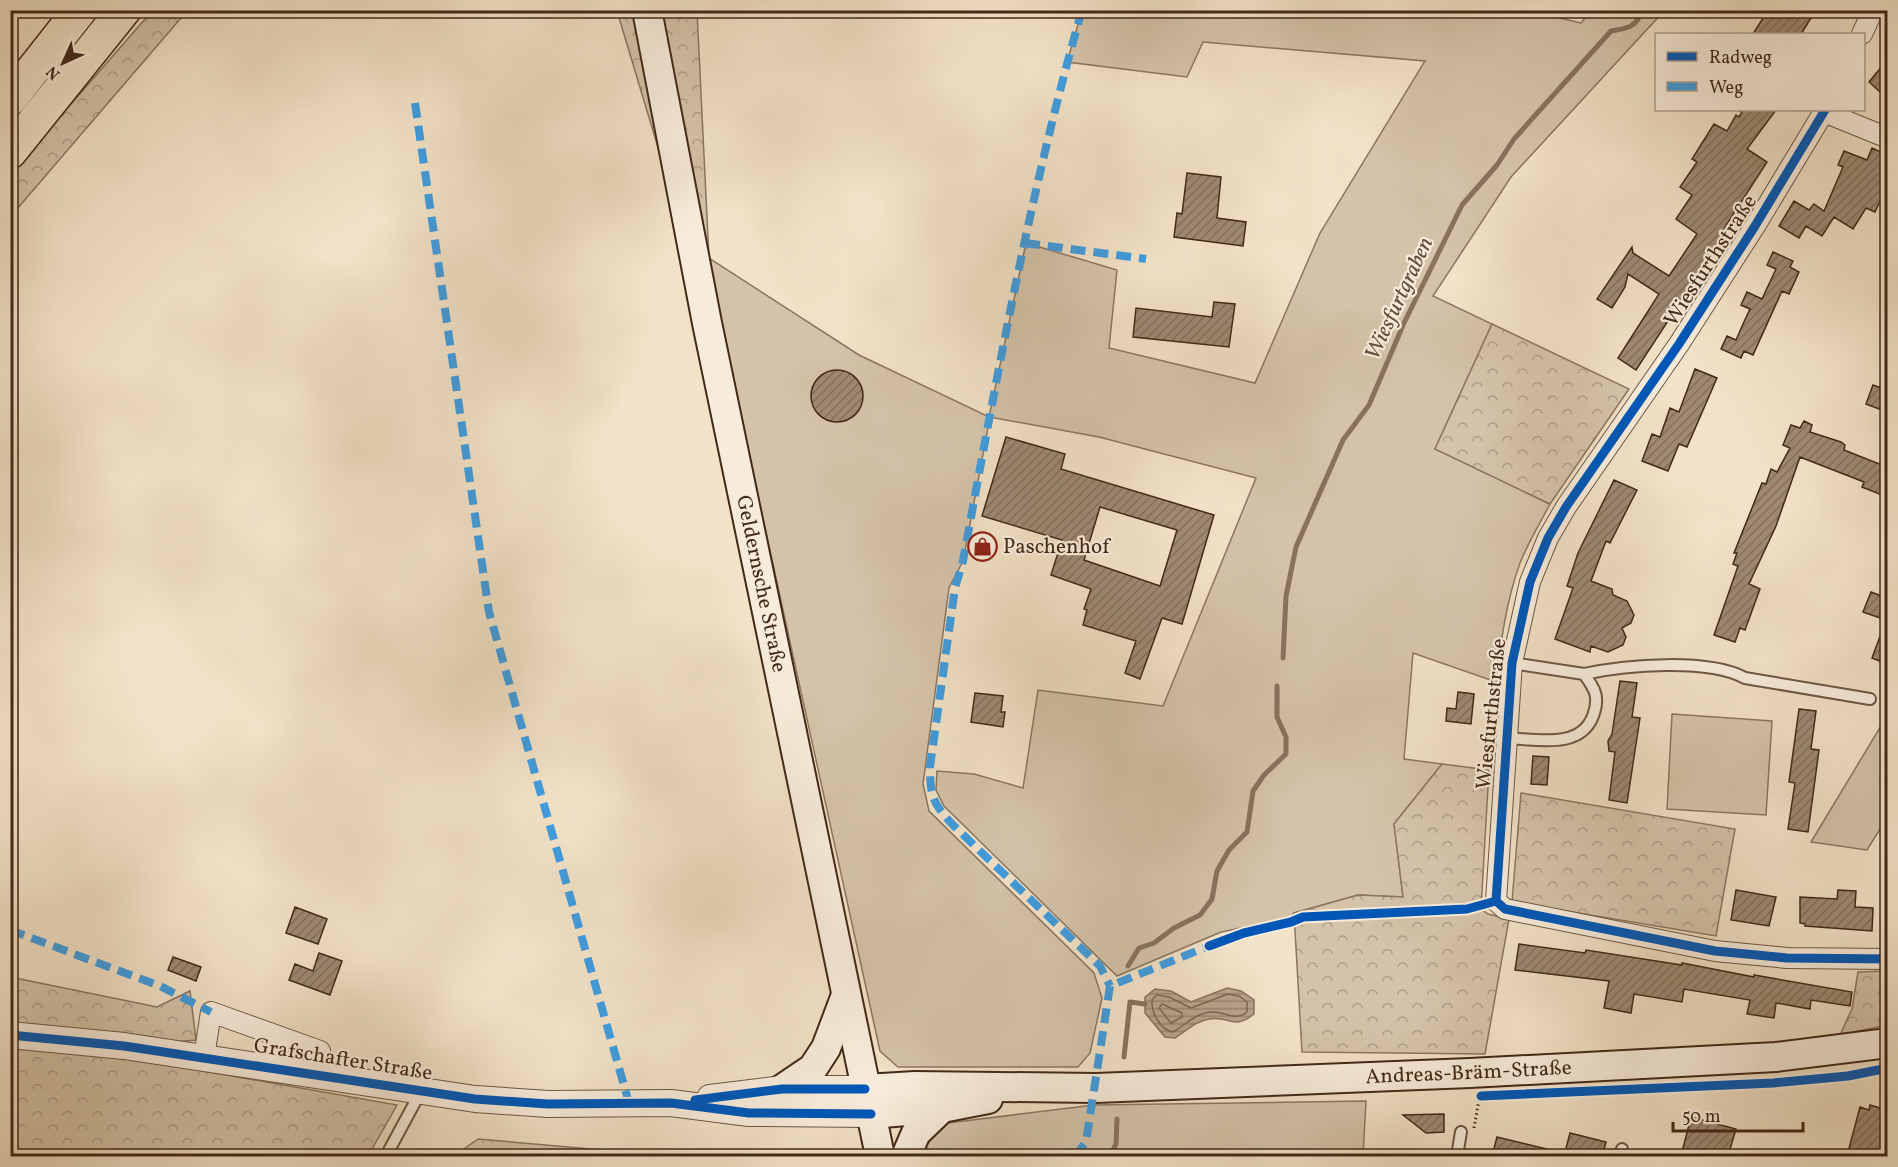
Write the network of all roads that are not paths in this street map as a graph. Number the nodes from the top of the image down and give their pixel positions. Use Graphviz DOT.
graph roads {
  1 [pos="124,10"];
  2 [pos="647,10"];
  3 [pos="1873,10"];
  4 [pos="79,12"];
  5 [pos="1862,33"];
  6 [pos="10,99"];
  7 [pos="1825,111"];
  8 [pos="1887,138"];
  9 [pos="10,152"];
  10 [pos="1512,663"];
  11 [pos="1584,674"];
  12 [pos="1870,699"];
  13 [pos="1506,738"];
  14 [pos="1887,959"];
  15 [pos="846,995"];
  16 [pos="854,1034"];
  17 [pos="10,1035"];
  18 [pos="1887,1043"];
  19 [pos="320,1051"];
  20 [pos="204,1057"];
  21 [pos="782,1089"];
  22 [pos="421,1090"];
  23 [pos="942,1097"];
  24 [pos="868,1102"];
  25 [pos="671,1103"];
  26 [pos="1461,1131"];
  27 [pos="386,1156"];
  28 [pos="880,1156"];
  29 [pos="906,1156"];
  30 [pos="1457,1156"];
  1 -- 9 [label="highway"];
  2 -- 15 [label="main road, Geldernsche Straße"];
  3 -- 5 [label="street"];
  4 -- 6 [label="highway"];
  7 -- 8 [label="street"];
  7 -- 10 [label="street, Wiesfurthstraße"];
  10 -- 11 [label="lane"];
  10 -- 13 [label="street, Wiesfurthstraße"];
  11 -- 12 [label="lane"];
  11 -- 13 [label="lane"];
  13 -- 14 [label="street, Wiesfurthstraße"];
  15 -- 16 [label="main road, Geldernsche Straße"];
  15 -- 21 [label="main road"];
  16 -- 23 [label="main road"];
  16 -- 24 [label="main road, Geldernsche Straße"];
  17 -- 20 [label="street, Grafschafter Straße"];
  18 -- 23 [label="main road, Andreas-Bräm-Straße"];
  19 -- 20 [label="street, Grafschafter Straße"];
  20 -- 22 [label="street, Grafschafter Straße"];
  21 -- 24 [label="street, Grafschafter Straße"];
  21 -- 25 [label="street, Grafschafter Straße"];
  22 -- 25 [label="street, Grafschafter Straße"];
  22 -- 27 [label="lane"];
  23 -- 24 [label="main road, Andreas-Bräm-Straße"];
  23 -- 29 [label="main road"];
  24 -- 25 [label="street, Grafschafter Straße"];
  24 -- 28 [label="main road, Geldernsche Straße"];
  26 -- 30 [label="lane"];
}
